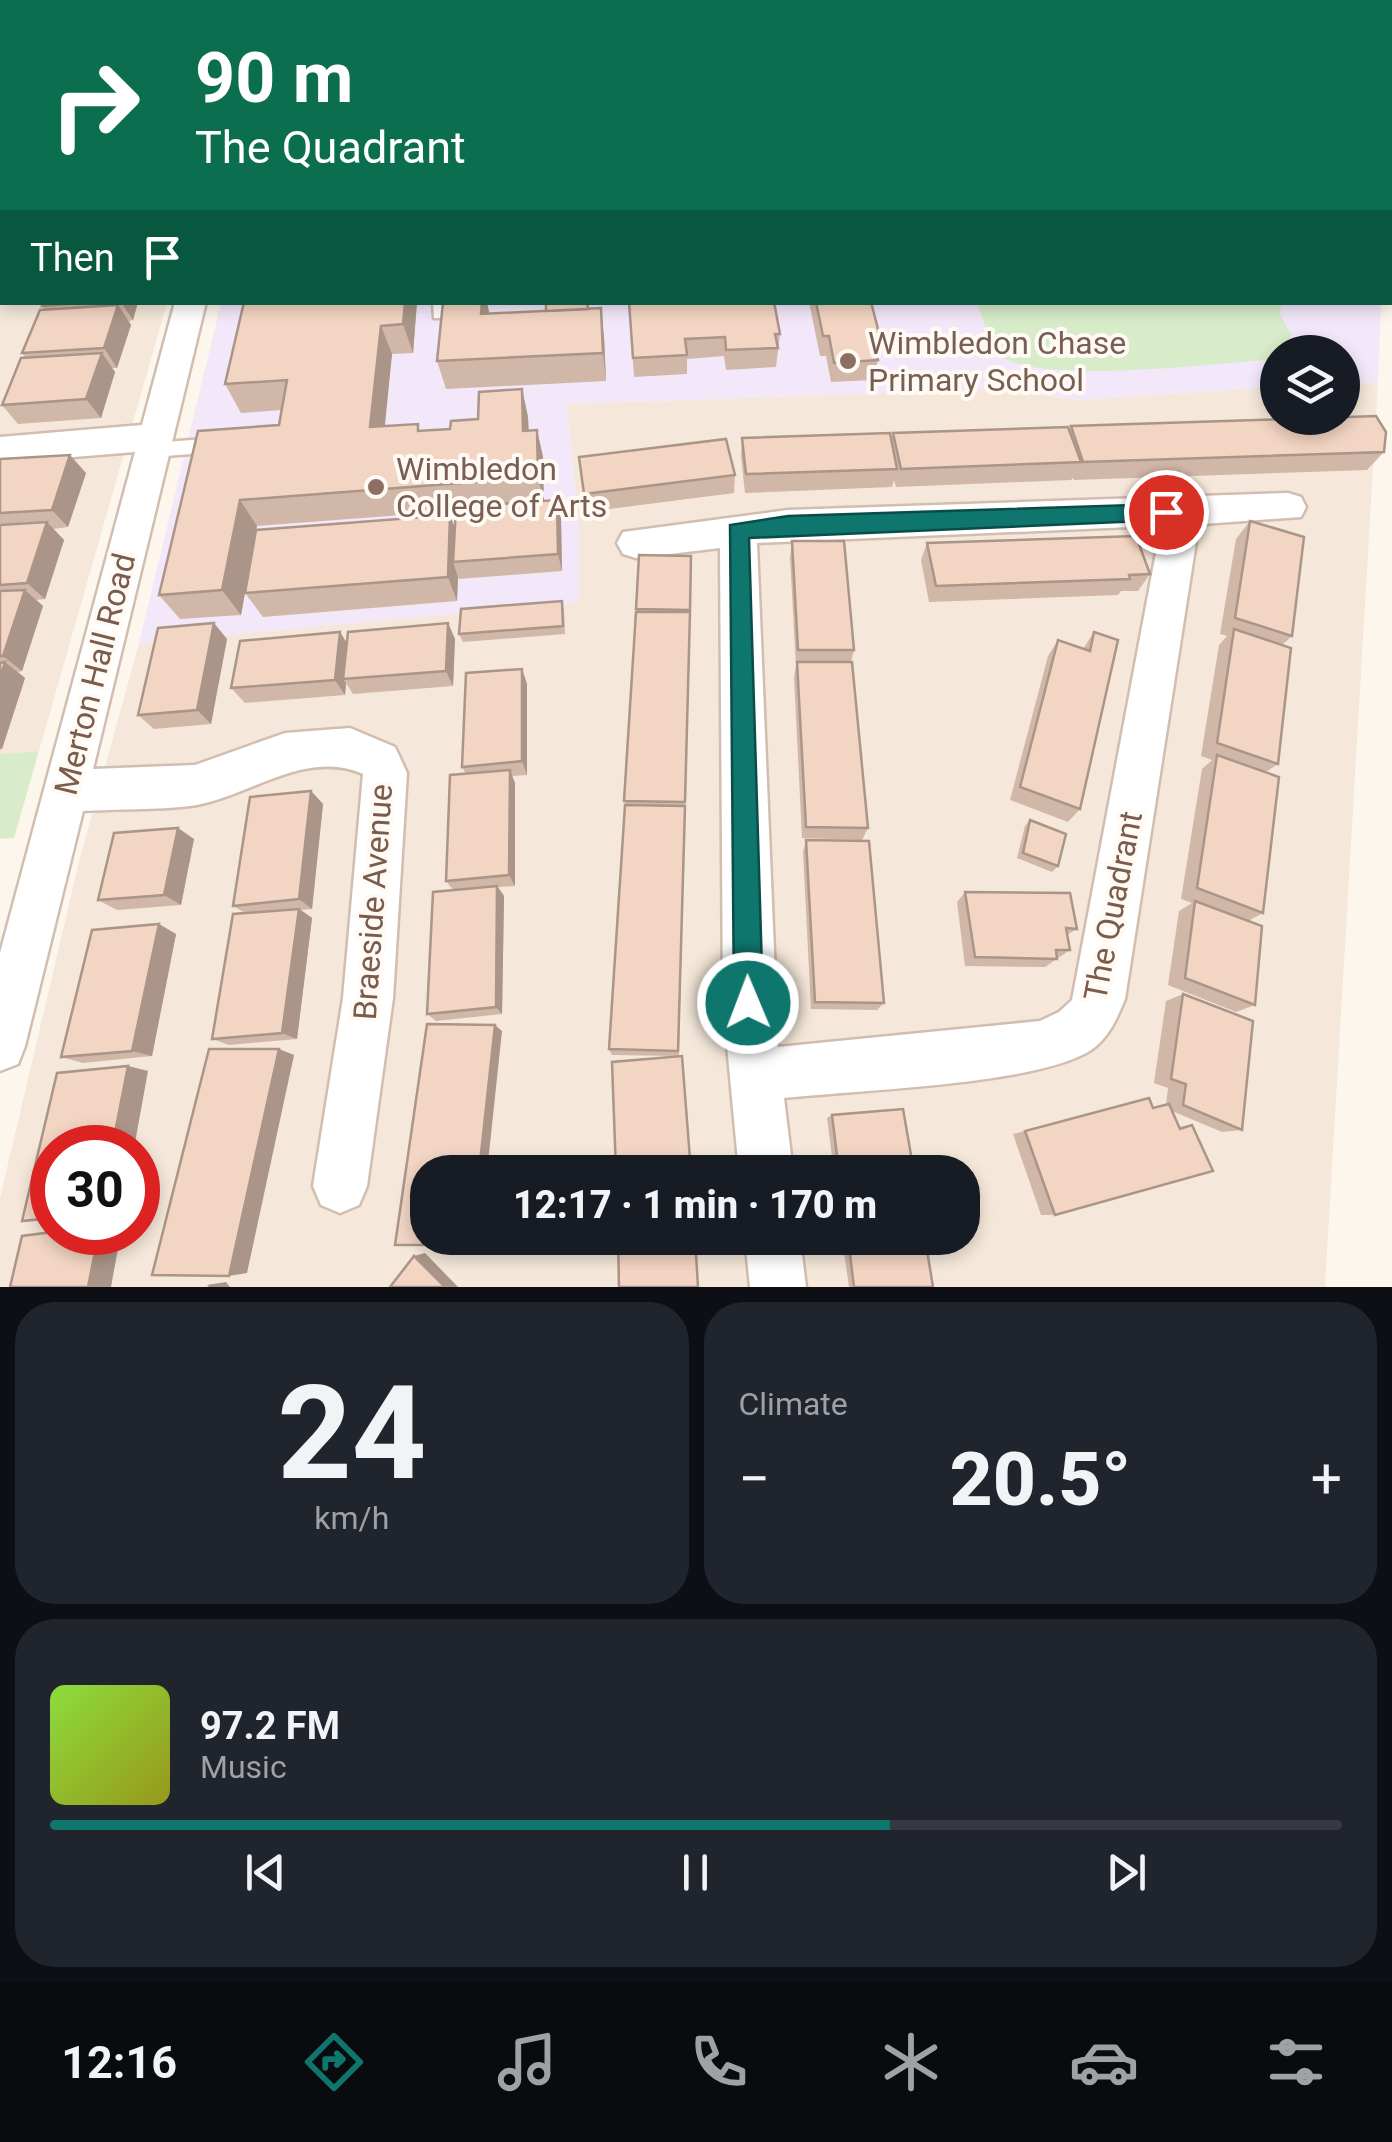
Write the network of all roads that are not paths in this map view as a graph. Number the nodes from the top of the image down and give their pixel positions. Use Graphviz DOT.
graph roads {
  1 [pos="190,305"];
  2 [pos="153,443"];
  3 [pos="240,444"];
  4 [pos="0,450"];
  5 [pos="1288,507"];
  6 [pos="1166,512"];
  7 [pos="738,531"];
  8 [pos="636,543"];
  9 [pos="65,792"];
  10 [pos="0,1046"];
  11 [pos="755,1075"];
  12 [pos="764,1155"];
  13 [pos="340,1186"];
  14 [pos="774,1255"];
  15 [pos="778,1287"];
  1 -- 2 [label="street, Merton Hall Road"];
  2 -- 3 [label="lane"];
  2 -- 4 [label="street"];
  2 -- 9 [label="street, Merton Hall Road"];
  5 -- 6 [label="street"];
  6 -- 7 [label="street"];
  6 -- 11 [label="street, The Quadrant"];
  7 -- 8 [label="street"];
  7 -- 11 [label="street"];
  9 -- 10 [label="street, Merton Hall Road"];
  9 -- 13 [label="street, Braeside Avenue"];
  11 -- 12 [label="street"];
  14 -- 15 [label="street"];
}
